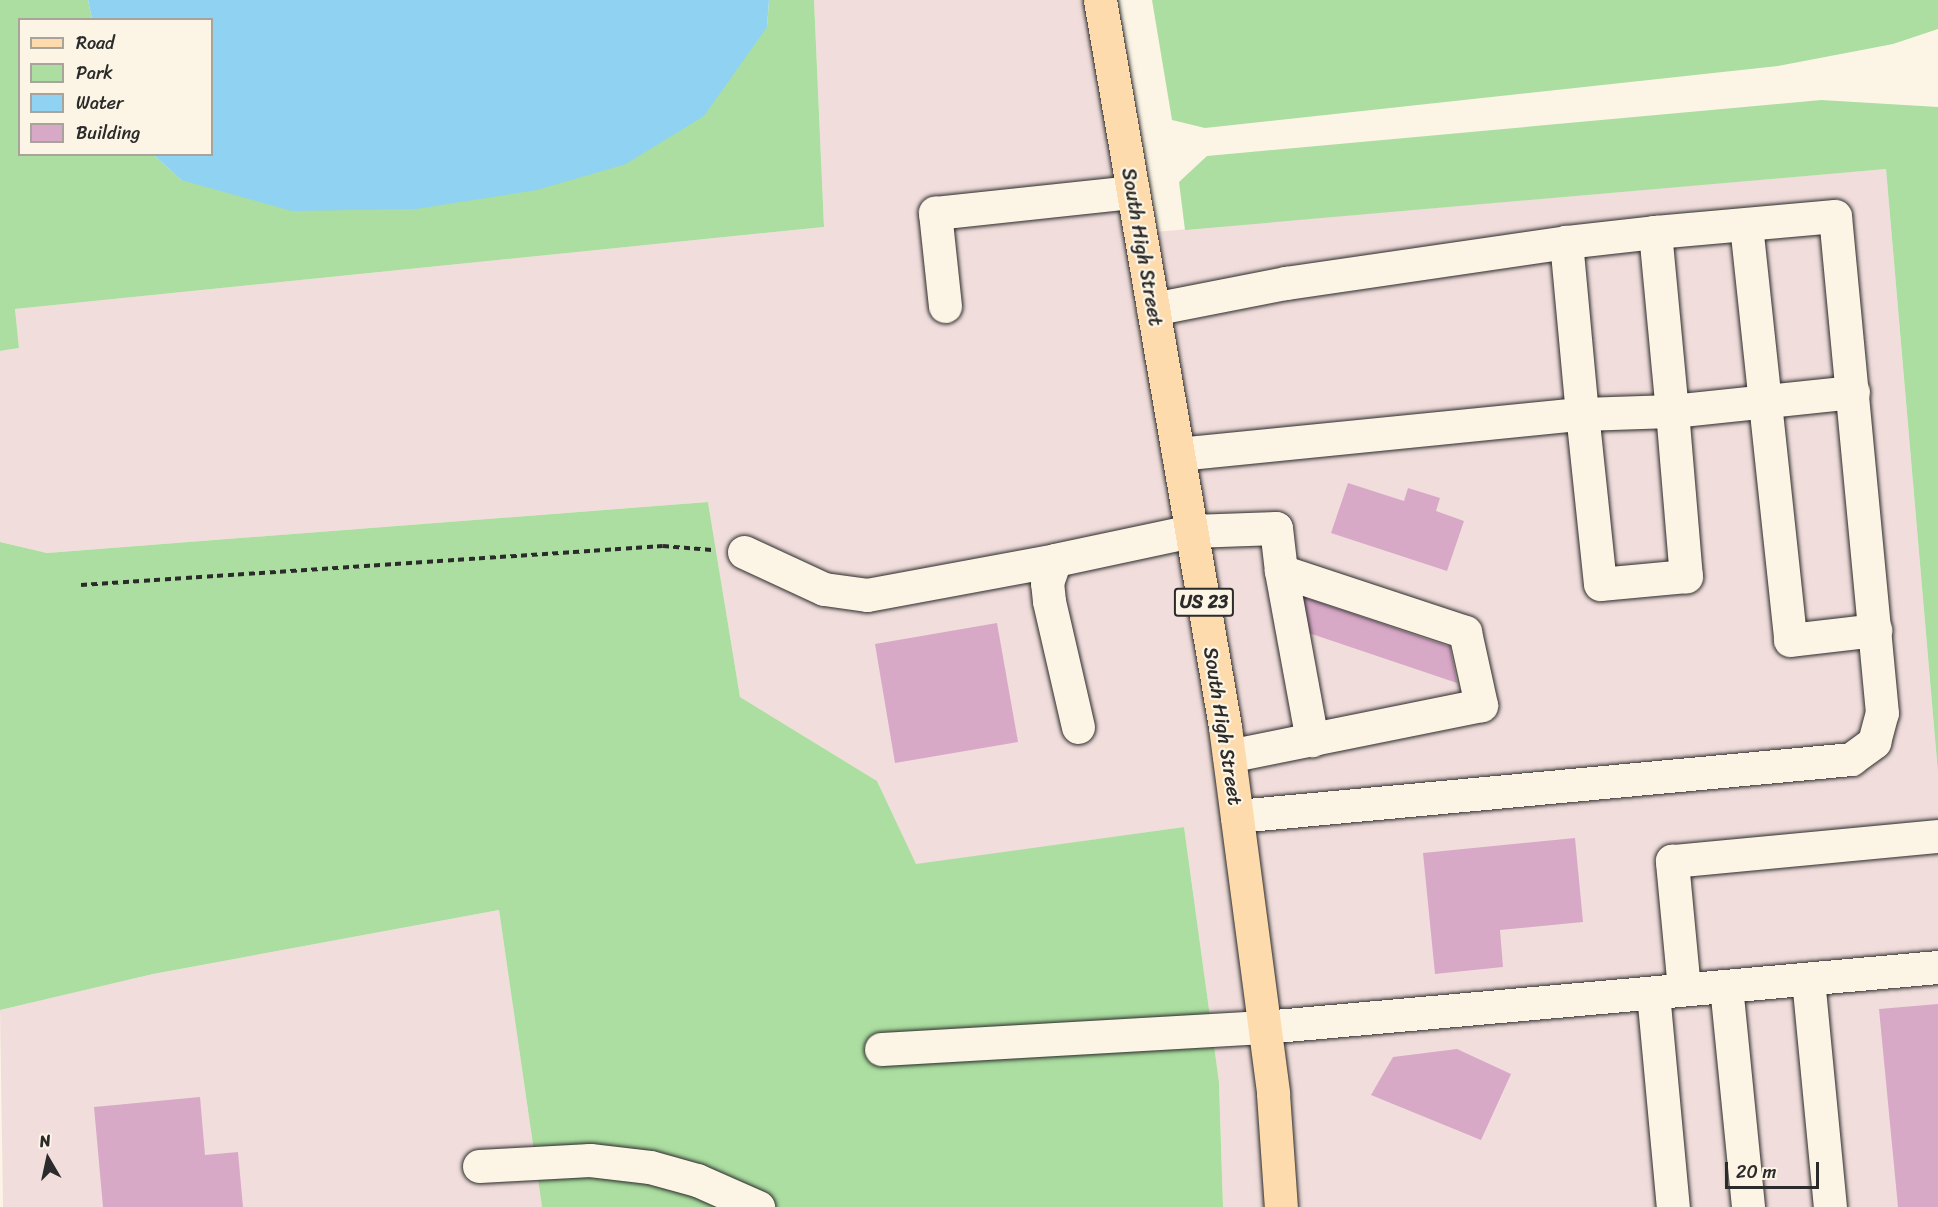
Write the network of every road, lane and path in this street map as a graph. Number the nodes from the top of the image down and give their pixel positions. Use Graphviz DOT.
graph roads {
  1 [pos="1100,0"];
  2 [pos="1133,192"];
  3 [pos="1746,225"];
  4 [pos="1655,232"];
  5 [pos="1566,242"];
  6 [pos="945,306"];
  7 [pos="1153,309"];
  8 [pos="1852,392"];
  9 [pos="1766,401"];
  10 [pos="1672,411"];
  11 [pos="1582,414"];
  12 [pos="1178,454"];
  13 [pos="1192,531"];
  14 [pos="744,552"];
  15 [pos="1055,560"];
  16 [pos="1281,571"];
  17 [pos="81,585"];
  18 [pos="1875,630"];
  19 [pos="1078,727"];
  20 [pos="1312,740"];
  21 [pos="1229,756"];
  22 [pos="1237,816"];
  23 [pos="1938,836"];
  24 [pos="1938,967"];
  25 [pos="1808,979"];
  26 [pos="1726,986"];
  27 [pos="1669,991"];
  28 [pos="1264,1027"];
  29 [pos="881,1049"];
  30 [pos="479,1166"];
  31 [pos="758,1207"];
  32 [pos="1281,1207"];
  33 [pos="1673,1207"];
  34 [pos="1748,1207"];
  35 [pos="1830,1207"];
  1 -- 2 [label="main road, South High Street / US 23"];
  2 -- 6 [label="lane"];
  2 -- 7 [label="main road, South High Street / US 23"];
  3 -- 4 [label="lane"];
  3 -- 8 [label="lane"];
  3 -- 9 [label="lane"];
  4 -- 5 [label="lane"];
  4 -- 10 [label="lane"];
  5 -- 7 [label="lane"];
  5 -- 11 [label="lane"];
  7 -- 12 [label="main road, South High Street / US 23"];
  8 -- 9 [label="lane"];
  8 -- 18 [label="lane"];
  9 -- 10 [label="lane"];
  9 -- 18 [label="lane"];
  10 -- 11 [label="lane"];
  10 -- 11 [label="lane"];
  11 -- 12 [label="lane"];
  12 -- 13 [label="main road, South High Street / US 23"];
  13 -- 15 [label="lane"];
  13 -- 16 [label="lane"];
  13 -- 21 [label="main road, South High Street / US 23"];
  14 -- 15 [label="lane"];
  14 -- 17 [label="path"];
  15 -- 19 [label="lane"];
  16 -- 20 [label="lane"];
  16 -- 20 [label="lane"];
  18 -- 22 [label="lane"];
  20 -- 21 [label="lane"];
  21 -- 22 [label="main road, South High Street / US 23"];
  22 -- 28 [label="main road, South High Street / US 23"];
  23 -- 27 [label="lane"];
  24 -- 25 [label="lane"];
  25 -- 26 [label="lane"];
  25 -- 35 [label="lane"];
  26 -- 27 [label="lane"];
  26 -- 34 [label="lane"];
  27 -- 28 [label="lane"];
  27 -- 33 [label="lane"];
  28 -- 29 [label="lane"];
  28 -- 32 [label="main road, South High Street / US 23"];
  30 -- 31 [label="lane"];
}
